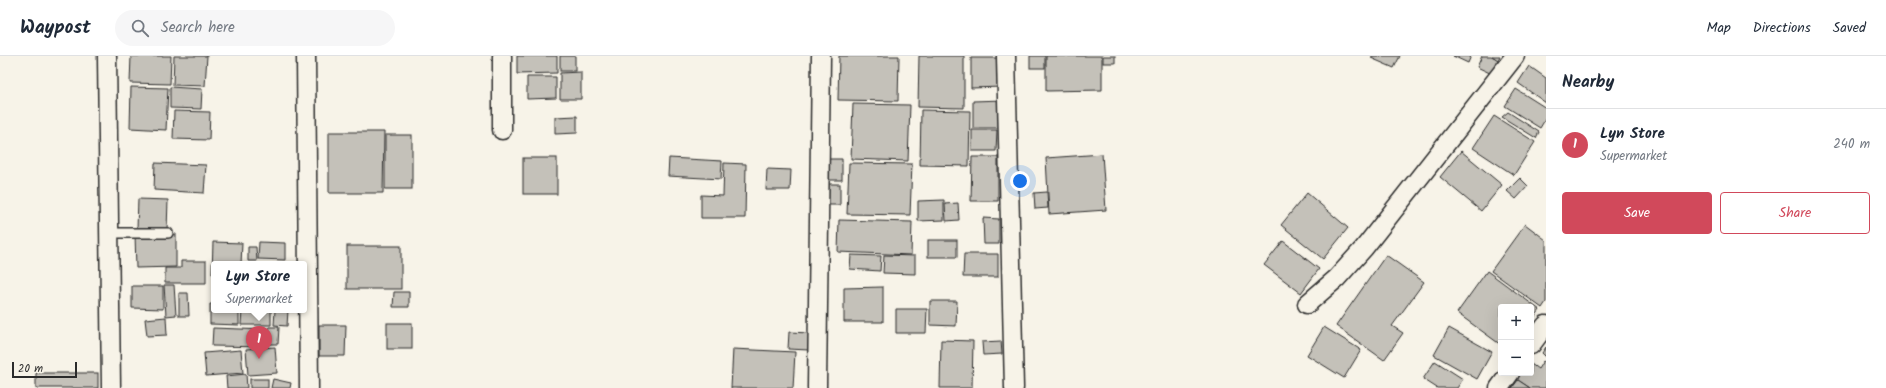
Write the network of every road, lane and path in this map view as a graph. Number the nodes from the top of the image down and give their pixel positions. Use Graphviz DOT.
graph roads {
  1 [pos="107,56"];
  2 [pos="306,56"];
  3 [pos="502,56"];
  4 [pos="821,56"];
  5 [pos="1006,56"];
  6 [pos="1515,56"];
  7 [pos="502,130"];
  8 [pos="109,233"];
  9 [pos="168,233"];
  10 [pos="1307,304"];
  11 [pos="1546,325"];
  12 [pos="1534,341"];
  13 [pos="1508,376"];
  14 [pos="111,388"];
  15 [pos="309,388"];
  16 [pos="817,388"];
  17 [pos="1014,388"];
  18 [pos="1499,388"];
  1 -- 8 [label="street"];
  2 -- 15 [label="street"];
  3 -- 7 [label="street"];
  4 -- 16 [label="street"];
  5 -- 17 [label="street"];
  6 -- 10 [label="street"];
  8 -- 9 [label="lane"];
  8 -- 14 [label="street"];
  11 -- 12 [label="street"];
  13 -- 18 [label="street"];
}
